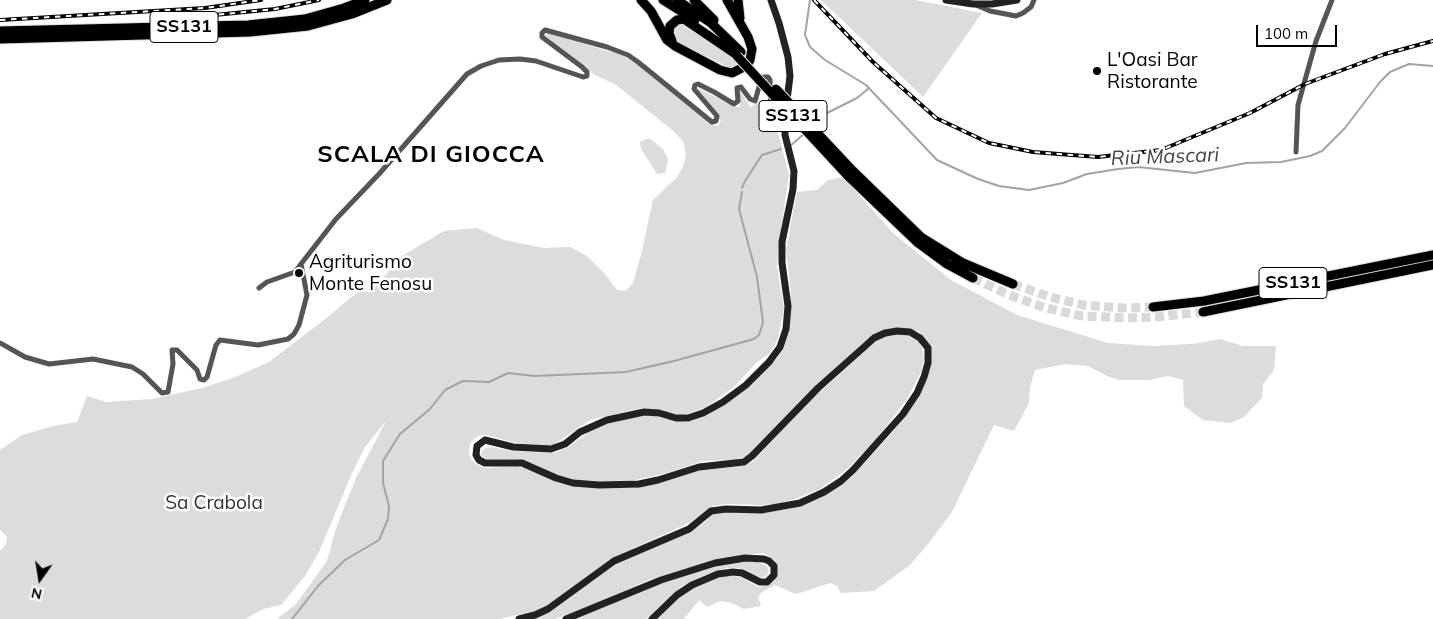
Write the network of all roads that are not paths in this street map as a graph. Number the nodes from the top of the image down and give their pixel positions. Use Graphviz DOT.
graph roads {
  1 [pos="365,0"];
  2 [pos="387,0"];
  3 [pos="641,0"];
  4 [pos="663,0"];
  5 [pos="677,0"];
  6 [pos="694,0"];
  7 [pos="727,0"];
  8 [pos="771,0"];
  9 [pos="946,0"];
  10 [pos="1017,0"];
  11 [pos="1034,0"];
  12 [pos="1332,0"];
  13 [pos="738,1"];
  14 [pos="984,2"];
  15 [pos="973,4"];
  16 [pos="741,26"];
  17 [pos="0,31"];
  18 [pos="0,39"];
  19 [pos="675,46"];
  20 [pos="738,53"];
  21 [pos="785,116"];
  22 [pos="1296,152"];
  23 [pos="851,173"];
  24 [pos="1433,255"];
  25 [pos="301,264"];
  26 [pos="1433,265"];
  27 [pos="973,278"];
  28 [pos="1013,284"];
  29 [pos="258,288"];
  30 [pos="1153,307"];
  31 [pos="1203,312"];
  32 [pos="0,343"];
  33 [pos="519,619"];
  34 [pos="566,619"];
  35 [pos="652,619"];
  1 -- 17 [label="highway, SS131"];
  2 -- 18 [label="highway, SS131"];
  3 -- 19 [label="highway"];
  4 -- 20 [label="highway, SS131"];
  5 -- 20 [label="highway, SS131"];
  6 -- 20 [label="highway"];
  7 -- 16 [label="highway"];
  8 -- 21 [label="main road"];
  9 -- 15 [label="main road"];
  10 -- 14 [label="main road"];
  11 -- 15 [label="street"];
  12 -- 22 [label="street"];
  13 -- 16 [label="highway"];
  14 -- 15 [label="main road"];
  16 -- 19 [label="highway"];
  19 -- 20 [label="highway"];
  20 -- 23 [label="highway, SS131, bridge"];
  21 -- 25 [label="street"];
  21 -- 33 [label="main road"];
  23 -- 27 [label="highway, SS131"];
  23 -- 28 [label="highway, SS131"];
  24 -- 30 [label="highway, SS131"];
  25 -- 29 [label="street"];
  25 -- 32 [label="street"];
  26 -- 31 [label="highway, SS131"];
  34 -- 35 [label="main road"];
}
